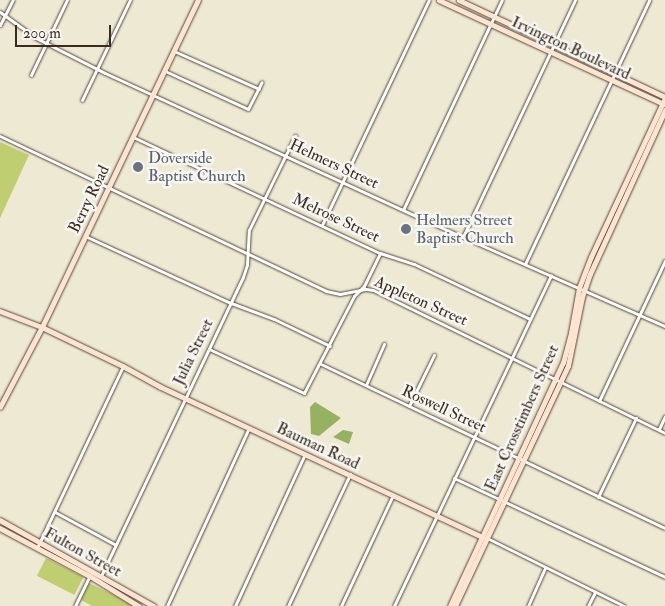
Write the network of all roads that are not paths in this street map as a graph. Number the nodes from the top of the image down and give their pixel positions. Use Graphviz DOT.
graph roads {
  1 [pos="13,0"];
  2 [pos="67,0"];
  3 [pos="130,0"];
  4 [pos="198,0"];
  5 [pos="428,0"];
  6 [pos="439,0"];
  7 [pos="459,0"];
  8 [pos="502,0"];
  9 [pos="575,0"];
  10 [pos="649,0"];
  11 [pos="0,12"];
  12 [pos="6,14"];
  13 [pos="494,16"];
  14 [pos="491,24"];
  15 [pos="0,25"];
  16 [pos="46,43"];
  17 [pos="554,44"];
  18 [pos="174,51"];
  19 [pos="550,52"];
  20 [pos="97,68"];
  21 [pos="165,71"];
  22 [pos="614,73"];
  23 [pos="31,76"];
  24 [pos="611,80"];
  25 [pos="262,82"];
  26 [pos="259,89"];
  27 [pos="153,95"];
  28 [pos="665,98"];
  29 [pos="82,100"];
  30 [pos="664,104"];
  31 [pos="665,110"];
  32 [pos="0,136"];
  33 [pos="133,136"];
  34 [pos="295,136"];
  35 [pos="648,139"];
  36 [pos="285,156"];
  37 [pos="343,182"];
  38 [pos="109,188"];
  39 [pos="266,199"];
  40 [pos="403,210"];
  41 [pos="322,225"];
  42 [pos="85,236"];
  43 [pos="603,236"];
  44 [pos="463,237"];
  45 [pos="380,252"];
  46 [pos="246,253"];
  47 [pos="257,258"];
  48 [pos="665,261"];
  49 [pos="525,264"];
  50 [pos="247,265"];
  51 [pos="551,275"];
  52 [pos="365,287"];
  53 [pos="579,288"];
  54 [pos="584,291"];
  55 [pos="354,294"];
  56 [pos="231,303"];
  57 [pos="0,311"];
  58 [pos="640,314"];
  59 [pos="530,319"];
  60 [pos="665,326"];
  61 [pos="42,327"];
  62 [pos="574,334"];
  63 [pos="384,344"];
  64 [pos="330,346"];
  65 [pos="208,349"];
  66 [pos="434,355"];
  67 [pos="510,358"];
  68 [pos="321,364"];
  69 [pos="123,366"];
  70 [pos="558,381"];
  71 [pos="366,385"];
  72 [pos="184,398"];
  73 [pos="599,400"];
  74 [pos="409,406"];
  75 [pos="0,407"];
  76 [pos="665,416"];
  77 [pos="636,418"];
  78 [pos="249,428"];
  79 [pos="658,429"];
  80 [pos="665,433"];
  81 [pos="473,437"];
  82 [pos="305,454"];
  83 [pos="521,459"];
  84 [pos="350,474"];
  85 [pos="454,478"];
  86 [pos="393,495"];
  87 [pos="598,497"];
  88 [pos="502,500"];
  89 [pos="55,512"];
  90 [pos="436,515"];
  91 [pos="0,520"];
  92 [pos="0,528"];
  93 [pos="665,528"];
  94 [pos="484,537"];
  95 [pos="40,542"];
  96 [pos="116,545"];
  97 [pos="37,548"];
  98 [pos="545,568"];
  99 [pos="90,574"];
  100 [pos="102,576"];
  101 [pos="665,577"];
  102 [pos="466,578"];
  103 [pos="595,592"];
  104 [pos="145,603"];
  105 [pos="75,606"];
  106 [pos="139,606"];
  107 [pos="154,606"];
  108 [pos="167,606"];
  109 [pos="235,606"];
  110 [pos="288,606"];
  111 [pos="341,606"];
  112 [pos="394,606"];
  113 [pos="450,606"];
  114 [pos="455,606"];
  115 [pos="528,606"];
  116 [pos="588,606"];
  117 [pos="624,606"];
  1 -- 12 [label="street"];
  2 -- 16 [label="street"];
  3 -- 20 [label="street"];
  4 -- 18 [label="main road, Berry Road"];
  5 -- 37 [label="street"];
  6 -- 14 [label="main road, Irvington Boulevard"];
  7 -- 13 [label="main road, Irvington Boulevard"];
  8 -- 13 [label="street"];
  9 -- 17 [label="street"];
  10 -- 22 [label="street"];
  11 -- 12 [label="street, Helmers Street"];
  12 -- 15 [label="street"];
  12 -- 16 [label="street, Helmers Street"];
  13 -- 14 [label="street"];
  13 -- 17 [label="main road, Irvington Boulevard"];
  14 -- 19 [label="main road, Irvington Boulevard"];
  14 -- 40 [label="street"];
  16 -- 20 [label="street, Helmers Street"];
  16 -- 23 [label="street"];
  17 -- 19 [label="street"];
  17 -- 22 [label="main road, Irvington Boulevard"];
  18 -- 21 [label="main road, Berry Road"];
  18 -- 26 [label="street"];
  19 -- 24 [label="main road, Irvington Boulevard"];
  19 -- 44 [label="street"];
  20 -- 27 [label="street, Helmers Street"];
  20 -- 29 [label="street"];
  21 -- 26 [label="street"];
  21 -- 27 [label="main road, Berry Road"];
  22 -- 24 [label="street"];
  22 -- 28 [label="main road, Irvington Boulevard"];
  24 -- 30 [label="main road, Irvington Boulevard"];
  24 -- 49 [label="street"];
  25 -- 26 [label="street"];
  27 -- 33 [label="main road, Berry Road"];
  27 -- 36 [label="street, Helmers Street"];
  28 -- 30 [label="main road, East Crosstimbers Street"];
  30 -- 35 [label="main road, East Crosstimbers Street"];
  31 -- 35 [label="main road, East Crosstimbers Street"];
  32 -- 38 [label="street, Appleton Street"];
  33 -- 38 [label="main road, Berry Road"];
  33 -- 39 [label="street, Melrose Street"];
  34 -- 36 [label="street, Julia Street"];
  35 -- 43 [label="main road, East Crosstimbers Street"];
  36 -- 37 [label="street, Helmers Street"];
  36 -- 39 [label="street, Julia Street"];
  37 -- 40 [label="street, Helmers Street"];
  37 -- 41 [label="street"];
  38 -- 42 [label="main road, Berry Road"];
  38 -- 46 [label="street, Appleton Street"];
  39 -- 41 [label="street, Melrose Street"];
  39 -- 46 [label="street, Julia Street"];
  40 -- 44 [label="street, Helmers Street"];
  41 -- 45 [label="street, Melrose Street"];
  42 -- 56 [label="street"];
  42 -- 61 [label="main road, Berry Road"];
  43 -- 53 [label="main road, East Crosstimbers Street"];
  43 -- 54 [label="main road, East Crosstimbers Street"];
  44 -- 49 [label="street, Helmers Street"];
  45 -- 52 [label="street"];
  45 -- 59 [label="street, Melrose Street"];
  46 -- 47 [label="street, Appleton Street"];
  46 -- 50 [label="street, Julia Street"];
  47 -- 50 [label="street"];
  47 -- 55 [label="street, Appleton Street"];
  48 -- 58 [label="street"];
  49 -- 51 [label="street, Helmers Street"];
  50 -- 56 [label="street, Julia Street"];
  51 -- 53 [label="street, Helmers Street"];
  51 -- 59 [label="street"];
  52 -- 55 [label="street, Appleton Street"];
  52 -- 67 [label="street, Appleton Street"];
  53 -- 54 [label="street, Helmers Street"];
  53 -- 62 [label="main road, East Crosstimbers Street"];
  54 -- 58 [label="street, Helmers Street"];
  54 -- 62 [label="main road, East Crosstimbers Street"];
  55 -- 64 [label="street"];
  56 -- 64 [label="street"];
  56 -- 65 [label="street, Julia Street"];
  57 -- 61 [label="main road, Bauman Road"];
  58 -- 60 [label="street, Helmers Street"];
  58 -- 73 [label="street"];
  59 -- 67 [label="street"];
  61 -- 69 [label="main road, Bauman Road"];
  61 -- 75 [label="main road, Berry Road"];
  62 -- 70 [label="main road, East Crosstimbers Street"];
  63 -- 71 [label="street"];
  64 -- 68 [label="street"];
  65 -- 68 [label="street"];
  65 -- 72 [label="street, Julia Street"];
  66 -- 74 [label="street"];
  67 -- 70 [label="street, Appleton Street"];
  67 -- 81 [label="street"];
  68 -- 71 [label="street, Roswell Street"];
  69 -- 72 [label="main road, Bauman Road"];
  69 -- 89 [label="street"];
  70 -- 73 [label="street, Appleton Street"];
  70 -- 83 [label="main road, East Crosstimbers Street"];
  71 -- 74 [label="street, Roswell Street"];
  72 -- 78 [label="main road, Bauman Road"];
  72 -- 96 [label="street, Julia Street"];
  73 -- 77 [label="street, Appleton Street"];
  74 -- 81 [label="street, Roswell Street"];
  76 -- 79 [label="street"];
  77 -- 79 [label="street, Appleton Street"];
  77 -- 87 [label="street"];
  78 -- 82 [label="main road, Bauman Road"];
  78 -- 108 [label="street"];
  79 -- 80 [label="street, Appleton Street"];
  81 -- 83 [label="street, Roswell Street"];
  81 -- 85 [label="street"];
  82 -- 84 [label="main road, Bauman Road"];
  82 -- 109 [label="street"];
  83 -- 87 [label="street, Roswell Street"];
  83 -- 88 [label="main road, East Crosstimbers Street"];
  84 -- 86 [label="main road, Bauman Road"];
  84 -- 110 [label="street"];
  85 -- 88 [label="street"];
  85 -- 90 [label="street"];
  86 -- 90 [label="main road, Bauman Road"];
  86 -- 111 [label="street"];
  87 -- 93 [label="street, Roswell Street"];
  88 -- 94 [label="main road, East Crosstimbers Street"];
  88 -- 101 [label="street"];
  89 -- 95 [label="street"];
  89 -- 96 [label="street"];
  90 -- 94 [label="main road, Bauman Road"];
  90 -- 112 [label="street"];
  91 -- 95 [label="main road, Fulton Street"];
  92 -- 97 [label="main road, Fulton Street"];
  94 -- 98 [label="street, Bauman Road"];
  94 -- 102 [label="main road, East Crosstimbers Street"];
  95 -- 97 [label="street"];
  95 -- 99 [label="main road, Fulton Street"];
  96 -- 100 [label="street, Julia Street"];
  97 -- 99 [label="main road, Fulton Street"];
  98 -- 103 [label="street, Bauman Road"];
  98 -- 115 [label="street"];
  99 -- 100 [label="main road, Fulton Street"];
  99 -- 105 [label="street"];
  99 -- 106 [label="main road, Fulton Street"];
  100 -- 104 [label="main road, Fulton Street"];
  102 -- 113 [label="main road, East Crosstimbers Street"];
  102 -- 114 [label="main road, East Crosstimbers Street"];
  103 -- 116 [label="street"];
  103 -- 117 [label="street, Bauman Road"];
  104 -- 106 [label="main road"];
  104 -- 107 [label="main road, Fulton Street"];
}
